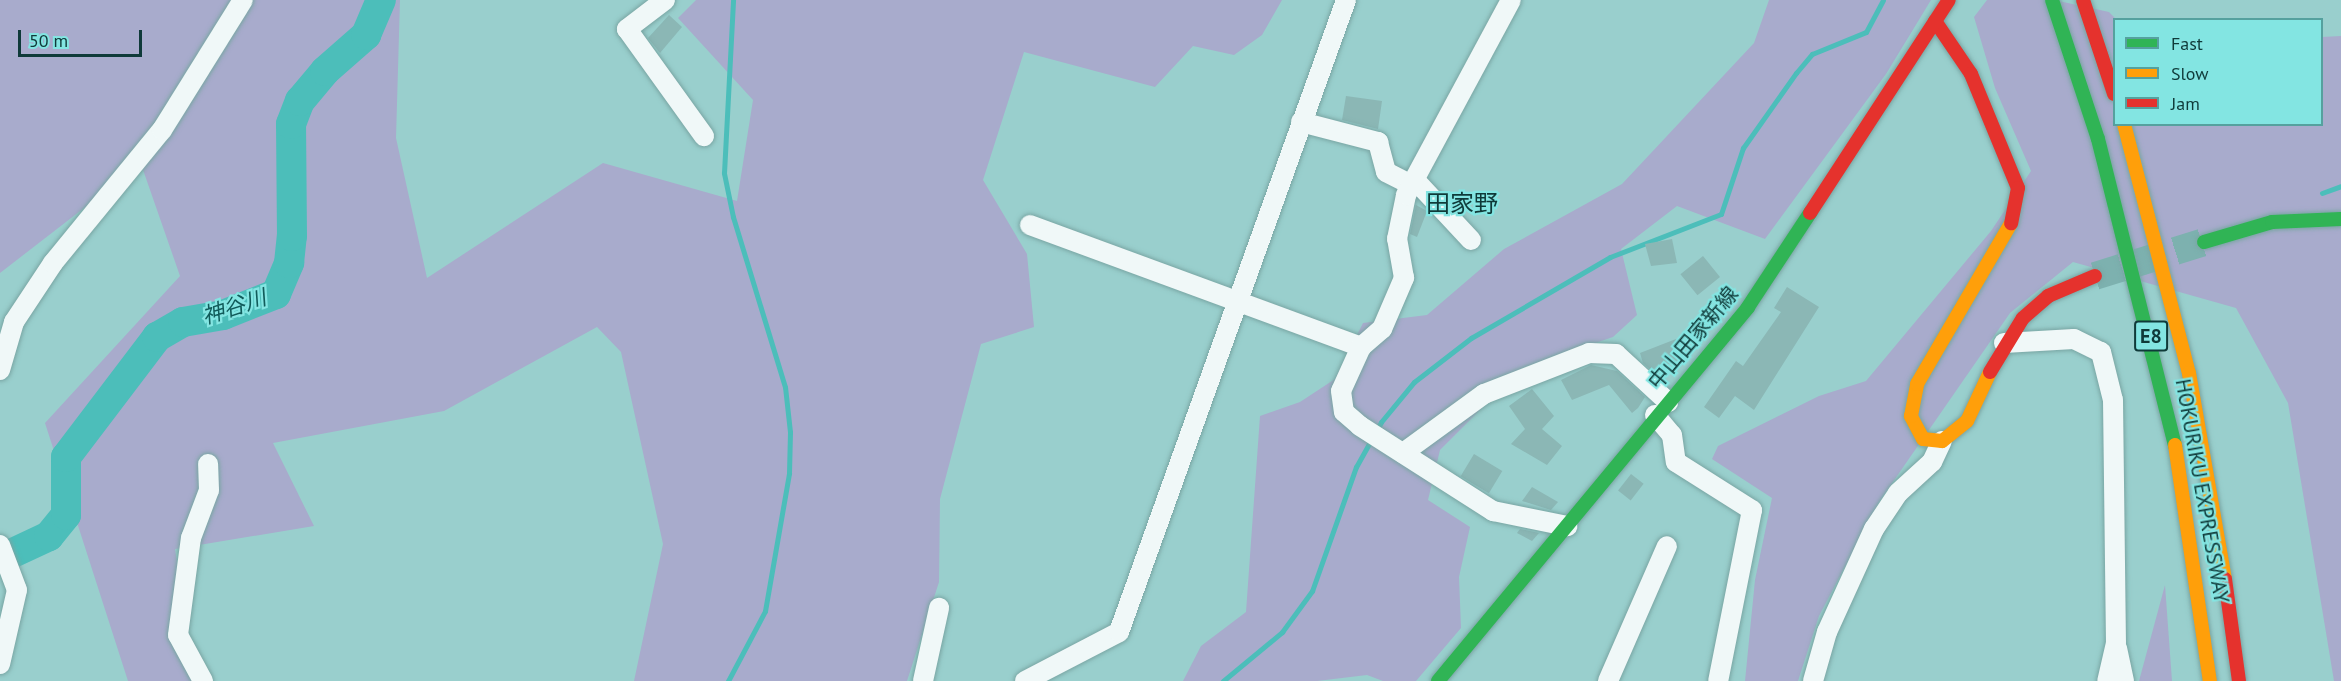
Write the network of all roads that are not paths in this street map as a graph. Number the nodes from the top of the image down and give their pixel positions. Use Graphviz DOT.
graph roads {
  1 [pos="243,0"];
  2 [pos="665,0"];
  3 [pos="1346,0"];
  4 [pos="1511,0"];
  5 [pos="1949,0"];
  6 [pos="2052,0"];
  7 [pos="2083,0"];
  8 [pos="1935,21"];
  9 [pos="2113,88"];
  10 [pos="1301,122"];
  11 [pos="2125,126"];
  12 [pos="704,136"];
  13 [pos="1413,182"];
  14 [pos="2341,219"];
  15 [pos="1030,225"];
  16 [pos="1471,240"];
  17 [pos="2204,242"];
  18 [pos="2095,276"];
  19 [pos="1241,301"];
  20 [pos="2004,344"];
  21 [pos="1361,347"];
  22 [pos="0,370"];
  23 [pos="1661,408"];
  24 [pos="1942,441"];
  25 [pos="1403,453"];
  26 [pos="208,464"];
  27 [pos="1567,526"];
  28 [pos="0,545"];
  29 [pos="1667,546"];
  30 [pos="939,608"];
  31 [pos="2116,643"];
  32 [pos="0,664"];
  33 [pos="203,681"];
  34 [pos="923,681"];
  35 [pos="1025,681"];
  36 [pos="1438,681"];
  37 [pos="1608,681"];
  38 [pos="1718,681"];
  39 [pos="1813,681"];
  40 [pos="2107,681"];
  41 [pos="2124,681"];
  42 [pos="2210,681"];
  43 [pos="2239,681"];
  1 -- 22 [label="street"];
  2 -- 12 [label="street"];
  3 -- 10 [label="street"];
  4 -- 13 [label="street"];
  5 -- 8 [label="main road, 中山田家新線"];
  6 -- 42 [label="main road, HOKURIKU EXPRESSWAY / E8"];
  7 -- 9 [label="main road"];
  8 -- 23 [label="main road, 中山田家新線"];
  8 -- 24 [label="main road"];
  10 -- 13 [label="street"];
  10 -- 19 [label="street"];
  11 -- 43 [label="main road, HOKURIKU EXPRESSWAY / E8"];
  13 -- 16 [label="street"];
  13 -- 21 [label="street"];
  14 -- 17 [label="main road"];
  15 -- 19 [label="street"];
  18 -- 20 [label="main road"];
  19 -- 21 [label="street"];
  19 -- 35 [label="street"];
  20 -- 24 [label="main road"];
  20 -- 31 [label="street"];
  21 -- 25 [label="street"];
  23 -- 25 [label="street"];
  23 -- 27 [label="main road, 中山田家新線"];
  23 -- 38 [label="street"];
  24 -- 39 [label="street"];
  25 -- 27 [label="street"];
  26 -- 33 [label="street"];
  27 -- 36 [label="main road, 中山田家新線"];
  28 -- 32 [label="street"];
  29 -- 37 [label="street"];
  30 -- 34 [label="street"];
  31 -- 40 [label="street"];
  31 -- 41 [label="street"];
}
